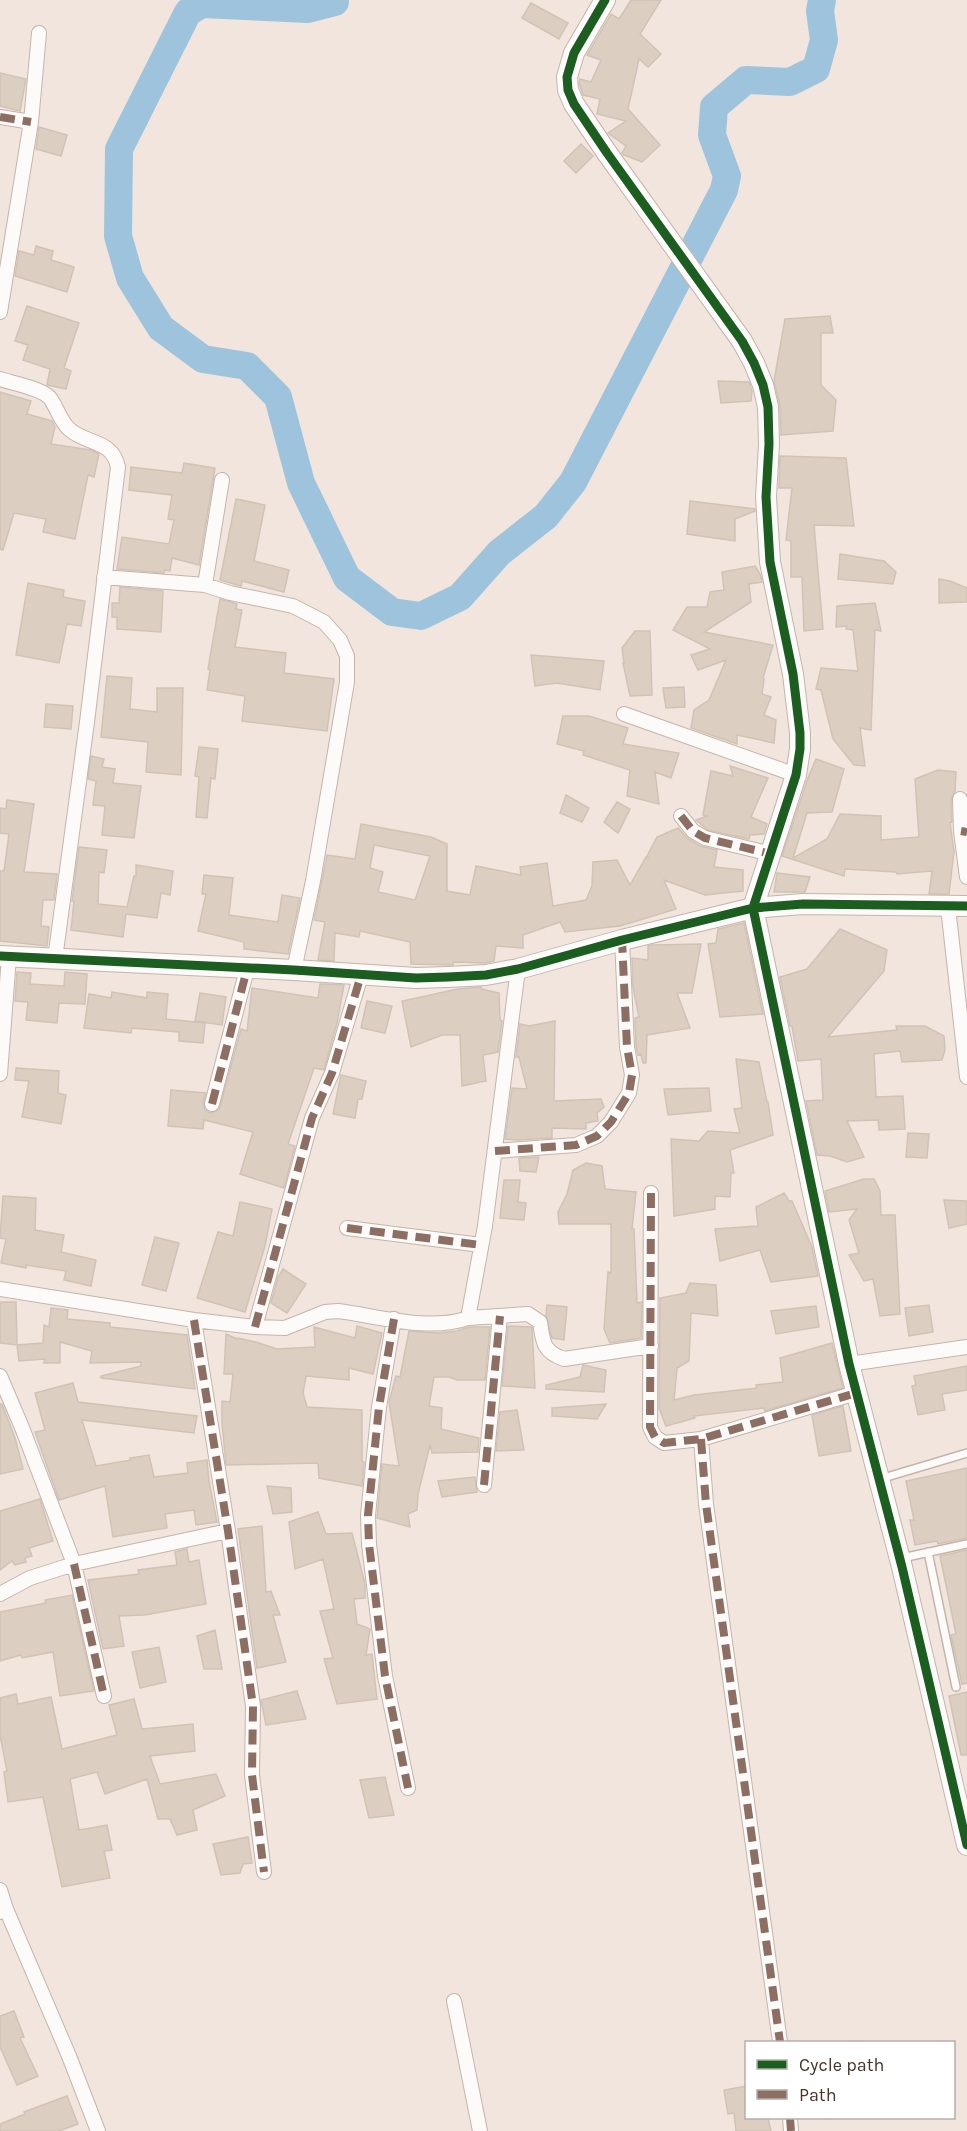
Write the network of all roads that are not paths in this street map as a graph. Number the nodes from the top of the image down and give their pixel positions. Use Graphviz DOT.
graph roads {
  1 [pos="605,0"];
  2 [pos="39,33"];
  3 [pos="0,117"];
  4 [pos="32,122"];
  5 [pos="0,312"];
  6 [pos="0,379"];
  7 [pos="222,480"];
  8 [pos="104,577"];
  9 [pos="205,585"];
  10 [pos="624,714"];
  11 [pos="796,775"];
  12 [pos="960,799"];
  13 [pos="681,816"];
  14 [pos="964,832"];
  15 [pos="771,854"];
  16 [pos="967,877"];
  17 [pos="957,907"];
  18 [pos="753,908"];
  19 [pos="622,940"];
  20 [pos="5,957"];
  21 [pos="55,959"];
  22 [pos="247,969"];
  23 [pos="518,969"];
  24 [pos="294,970"];
  25 [pos="361,975"];
  26 [pos="0,1074"];
  27 [pos="967,1077"];
  28 [pos="212,1104"];
  29 [pos="495,1151"];
  30 [pos="651,1193"];
  31 [pos="347,1228"];
  32 [pos="481,1245"];
  33 [pos="0,1289"];
  34 [pos="500,1316"];
  35 [pos="468,1318"];
  36 [pos="394,1319"];
  37 [pos="194,1320"];
  38 [pos="255,1327"];
  39 [pos="651,1346"];
  40 [pos="967,1347"];
  41 [pos="849,1364"];
  42 [pos="0,1376"];
  43 [pos="856,1393"];
  44 [pos="701,1439"];
  45 [pos="967,1453"];
  46 [pos="879,1480"];
  47 [pos="484,1485"];
  48 [pos="228,1531"];
  49 [pos="967,1544"];
  50 [pos="928,1552"];
  51 [pos="900,1559"];
  52 [pos="74,1564"];
  53 [pos="0,1594"];
  54 [pos="956,1686"];
  55 [pos="104,1696"];
  56 [pos="408,1788"];
  57 [pos="967,1845"];
  58 [pos="264,1872"];
  59 [pos="0,1890"];
  60 [pos="3,1910"];
  61 [pos="454,2001"];
  62 [pos="780,2041"];
  63 [pos="98,2131"];
  64 [pos="480,2131"];
  1 -- 11 [label="street"];
  2 -- 4 [label="street"];
  3 -- 4 [label="street"];
  4 -- 5 [label="street"];
  6 -- 8 [label="street"];
  7 -- 9 [label="street"];
  8 -- 9 [label="street"];
  8 -- 21 [label="street"];
  9 -- 24 [label="street"];
  10 -- 11 [label="street"];
  11 -- 15 [label="street"];
  12 -- 14 [label="street"];
  13 -- 15 [label="street"];
  14 -- 16 [label="street"];
  15 -- 18 [label="street"];
  17 -- 18 [label="street"];
  17 -- 27 [label="street"];
  18 -- 19 [label="street"];
  18 -- 41 [label="street"];
  19 -- 23 [label="street"];
  19 -- 29 [label="street"];
  20 -- 21 [label="street"];
  20 -- 26 [label="street"];
  21 -- 22 [label="street"];
  22 -- 24 [label="street"];
  22 -- 28 [label="street"];
  23 -- 25 [label="street"];
  23 -- 29 [label="street"];
  24 -- 25 [label="street"];
  25 -- 38 [label="street"];
  29 -- 32 [label="street"];
  30 -- 39 [label="street"];
  31 -- 32 [label="street"];
  32 -- 35 [label="street"];
  33 -- 37 [label="street"];
  34 -- 35 [label="street"];
  34 -- 39 [label="street"];
  34 -- 47 [label="street"];
  35 -- 36 [label="street"];
  36 -- 38 [label="street"];
  36 -- 56 [label="street"];
  37 -- 38 [label="street"];
  37 -- 48 [label="street"];
  39 -- 44 [label="street"];
  40 -- 41 [label="street"];
  41 -- 43 [label="street"];
  42 -- 52 [label="street"];
  43 -- 44 [label="street"];
  43 -- 46 [label="street"];
  44 -- 62 [label="street"];
  45 -- 46 [label="lane"];
  46 -- 51 [label="street"];
  48 -- 52 [label="street"];
  48 -- 58 [label="street"];
  49 -- 50 [label="lane"];
  50 -- 51 [label="lane"];
  50 -- 54 [label="lane"];
  51 -- 57 [label="street"];
  52 -- 53 [label="street"];
  52 -- 55 [label="street"];
  59 -- 60 [label="street"];
  60 -- 63 [label="street"];
  61 -- 64 [label="street"];
}
